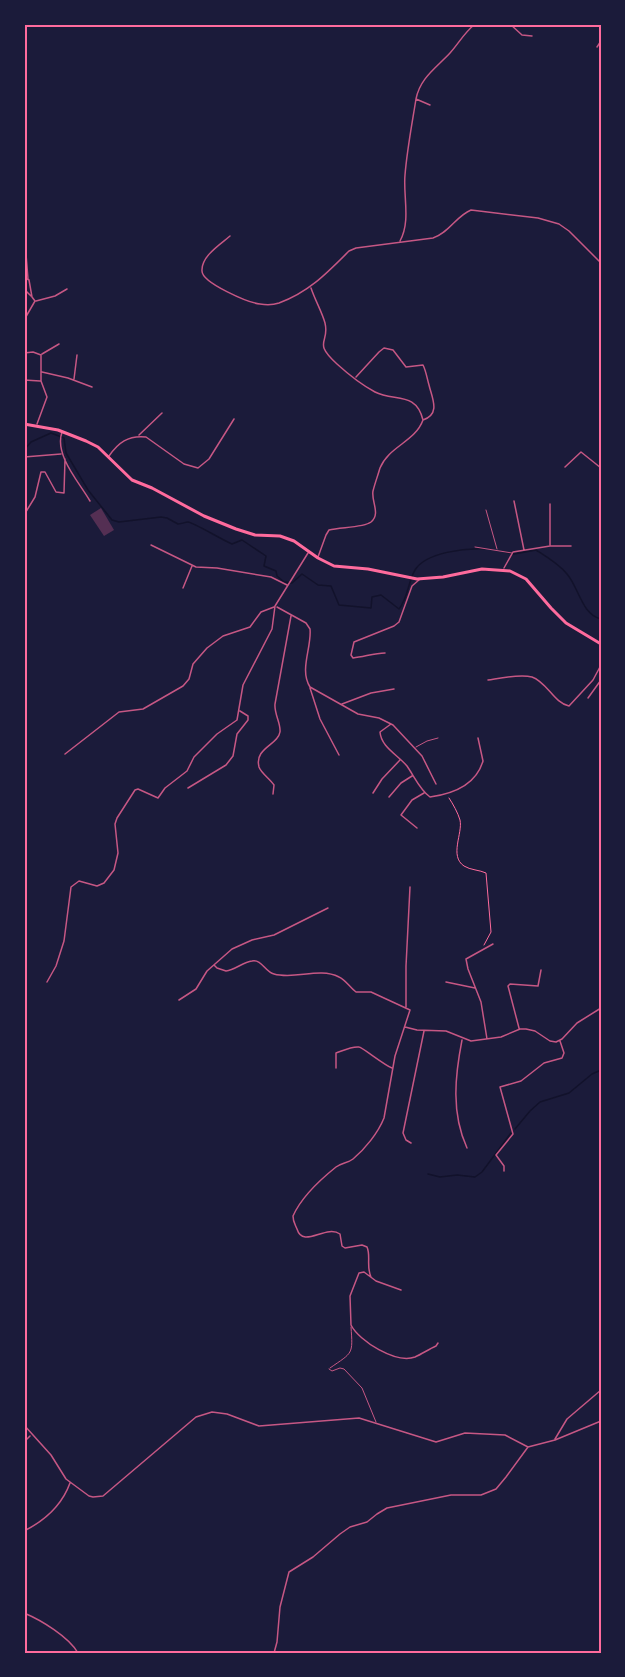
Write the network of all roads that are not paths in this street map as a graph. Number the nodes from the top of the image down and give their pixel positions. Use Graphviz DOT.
graph roads {
  1 [pos="475,24"];
  2 [pos="510,24"];
  3 [pos="532,36"];
  4 [pos="601,40"];
  5 [pos="597,47"];
  6 [pos="416,99"];
  7 [pos="430,105"];
  8 [pos="230,236"];
  9 [pos="399,242"];
  10 [pos="26,254"];
  11 [pos="601,263"];
  12 [pos="24,277"];
  13 [pos="29,280"];
  14 [pos="310,288"];
  15 [pos="24,289"];
  16 [pos="67,289"];
  17 [pos="32,297"];
  18 [pos="35,301"];
  19 [pos="24,320"];
  20 [pos="59,344"];
  21 [pos="24,353"];
  22 [pos="41,355"];
  23 [pos="77,355"];
  24 [pos="41,372"];
  25 [pos="356,378"];
  26 [pos="24,380"];
  27 [pos="74,380"];
  28 [pos="41,381"];
  29 [pos="92,387"];
  30 [pos="162,413"];
  31 [pos="234,419"];
  32 [pos="423,420"];
  33 [pos="24,423"];
  34 [pos="37,425"];
  35 [pos="61,435"];
  36 [pos="138,436"];
  37 [pos="62,454"];
  38 [pos="24,457"];
  39 [pos="108,457"];
  40 [pos="64,459"];
  41 [pos="565,467"];
  42 [pos="601,468"];
  43 [pos="90,501"];
  44 [pos="514,501"];
  45 [pos="550,504"];
  46 [pos="486,510"];
  47 [pos="24,515"];
  48 [pos="151,545"];
  49 [pos="550,546"];
  50 [pos="571,546"];
  51 [pos="475,548"];
  52 [pos="496,549"];
  53 [pos="524,551"];
  54 [pos="308,552"];
  55 [pos="511,554"];
  56 [pos="318,558"];
  57 [pos="192,566"];
  58 [pos="504,569"];
  59 [pos="419,579"];
  60 [pos="288,585"];
  61 [pos="183,588"];
  62 [pos="275,606"];
  63 [pos="291,615"];
  64 [pos="601,644"];
  65 [pos="385,653"];
  66 [pos="601,665"];
  67 [pos="488,680"];
  68 [pos="601,680"];
  69 [pos="310,687"];
  70 [pos="394,689"];
  71 [pos="588,698"];
  72 [pos="341,705"];
  73 [pos="240,711"];
  74 [pos="392,724"];
  75 [pos="438,738"];
  76 [pos="478,738"];
  77 [pos="415,748"];
  78 [pos="64,754"];
  79 [pos="339,755"];
  80 [pos="400,760"];
  81 [pos="413,776"];
  82 [pos="436,784"];
  83 [pos="188,788"];
  84 [pos="425,792"];
  85 [pos="373,793"];
  86 [pos="273,794"];
  87 [pos="389,797"];
  88 [pos="417,828"];
  89 [pos="410,887"];
  90 [pos="328,908"];
  91 [pos="493,944"];
  92 [pos="214,965"];
  93 [pos="541,970"];
  94 [pos="47,982"];
  95 [pos="446,982"];
  96 [pos="476,988"];
  97 [pos="179,1000"];
  98 [pos="406,1008"];
  99 [pos="601,1008"];
  100 [pos="405,1027"];
  101 [pos="520,1029"];
  102 [pos="424,1030"];
  103 [pos="462,1039"];
  104 [pos="487,1040"];
  105 [pos="560,1040"];
  106 [pos="336,1068"];
  107 [pos="392,1069"];
  108 [pos="411,1143"];
  109 [pos="467,1148"];
  110 [pos="504,1171"];
  111 [pos="371,1277"];
  112 [pos="401,1290"];
  113 [pos="351,1327"];
  114 [pos="438,1343"];
  115 [pos="601,1390"];
  116 [pos="601,1421"];
  117 [pos="376,1424"];
  118 [pos="24,1425"];
  119 [pos="31,1435"];
  120 [pos="555,1440"];
  121 [pos="24,1442"];
  122 [pos="528,1447"];
  123 [pos="70,1483"];
  124 [pos="24,1531"];
  125 [pos="24,1613"];
  126 [pos="78,1653"];
  127 [pos="273,1653"];
  1 -- 6 [label="street"];
  2 -- 3 [label="street"];
  4 -- 5 [label="street"];
  6 -- 7 [label="street"];
  6 -- 9 [label="street"];
  8 -- 14 [label="street"];
  9 -- 11 [label="street"];
  9 -- 14 [label="street"];
  10 -- 13 [label="street"];
  12 -- 13 [label="street"];
  13 -- 17 [label="street"];
  14 -- 25 [label="street"];
  15 -- 17 [label="street"];
  16 -- 18 [label="street"];
  17 -- 18 [label="street"];
  18 -- 19 [label="street"];
  20 -- 22 [label="street"];
  21 -- 22 [label="street"];
  22 -- 24 [label="street"];
  23 -- 27 [label="street"];
  24 -- 27 [label="street"];
  24 -- 28 [label="street"];
  25 -- 32 [label="street"];
  25 -- 32 [label="street"];
  26 -- 28 [label="street"];
  27 -- 29 [label="street"];
  28 -- 34 [label="street"];
  30 -- 36 [label="street"];
  31 -- 36 [label="street"];
  32 -- 56 [label="street"];
  33 -- 34 [label="main road"];
  34 -- 35 [label="main road"];
  35 -- 37 [label="street"];
  35 -- 39 [label="main road"];
  36 -- 39 [label="street"];
  37 -- 38 [label="street"];
  37 -- 40 [label="street"];
  39 -- 54 [label="main road"];
  40 -- 43 [label="street"];
  40 -- 47 [label="street"];
  41 -- 42 [label="street"];
  44 -- 53 [label="street"];
  45 -- 49 [label="street"];
  46 -- 52 [label="lane"];
  48 -- 57 [label="street"];
  49 -- 50 [label="street"];
  49 -- 53 [label="street"];
  51 -- 52 [label="lane"];
  52 -- 55 [label="lane"];
  53 -- 55 [label="street"];
  54 -- 56 [label="main road"];
  54 -- 60 [label="street"];
  55 -- 58 [label="street"];
  56 -- 59 [label="main road"];
  57 -- 60 [label="street"];
  57 -- 61 [label="street"];
  58 -- 59 [label="main road"];
  58 -- 64 [label="main road"];
  59 -- 65 [label="street"];
  60 -- 62 [label="street"];
  62 -- 63 [label="street"];
  62 -- 73 [label="street"];
  62 -- 78 [label="street"];
  63 -- 69 [label="street"];
  63 -- 86 [label="street"];
  66 -- 67 [label="street"];
  68 -- 71 [label="street"];
  69 -- 72 [label="street"];
  69 -- 79 [label="street"];
  70 -- 72 [label="street"];
  72 -- 74 [label="street"];
  73 -- 83 [label="street"];
  73 -- 94 [label="street"];
  74 -- 77 [label="street"];
  74 -- 80 [label="street"];
  75 -- 77 [label="lane"];
  76 -- 84 [label="street"];
  77 -- 82 [label="street"];
  80 -- 81 [label="street"];
  80 -- 85 [label="street"];
  81 -- 84 [label="street"];
  81 -- 87 [label="street"];
  84 -- 88 [label="street"];
  89 -- 98 [label="street"];
  90 -- 92 [label="street"];
  91 -- 96 [label="street"];
  92 -- 97 [label="street"];
  92 -- 98 [label="street"];
  93 -- 101 [label="street"];
  95 -- 96 [label="street"];
  96 -- 104 [label="street"];
  98 -- 100 [label="street"];
  99 -- 105 [label="street"];
  100 -- 102 [label="street"];
  100 -- 107 [label="street"];
  101 -- 104 [label="street"];
  101 -- 105 [label="street"];
  102 -- 103 [label="street"];
  102 -- 108 [label="street"];
  103 -- 104 [label="street"];
  103 -- 109 [label="street"];
  105 -- 110 [label="street"];
  106 -- 107 [label="street"];
  107 -- 111 [label="street"];
  111 -- 112 [label="street"];
  111 -- 113 [label="street"];
  113 -- 114 [label="street"];
  113 -- 117 [label="lane"];
  115 -- 120 [label="street"];
  116 -- 120 [label="street"];
  117 -- 122 [label="street"];
  117 -- 123 [label="street"];
  118 -- 119 [label="street"];
  119 -- 121 [label="street"];
  119 -- 123 [label="street"];
  120 -- 122 [label="street"];
  122 -- 127 [label="street"];
  123 -- 124 [label="street"];
  125 -- 126 [label="street"];
}
